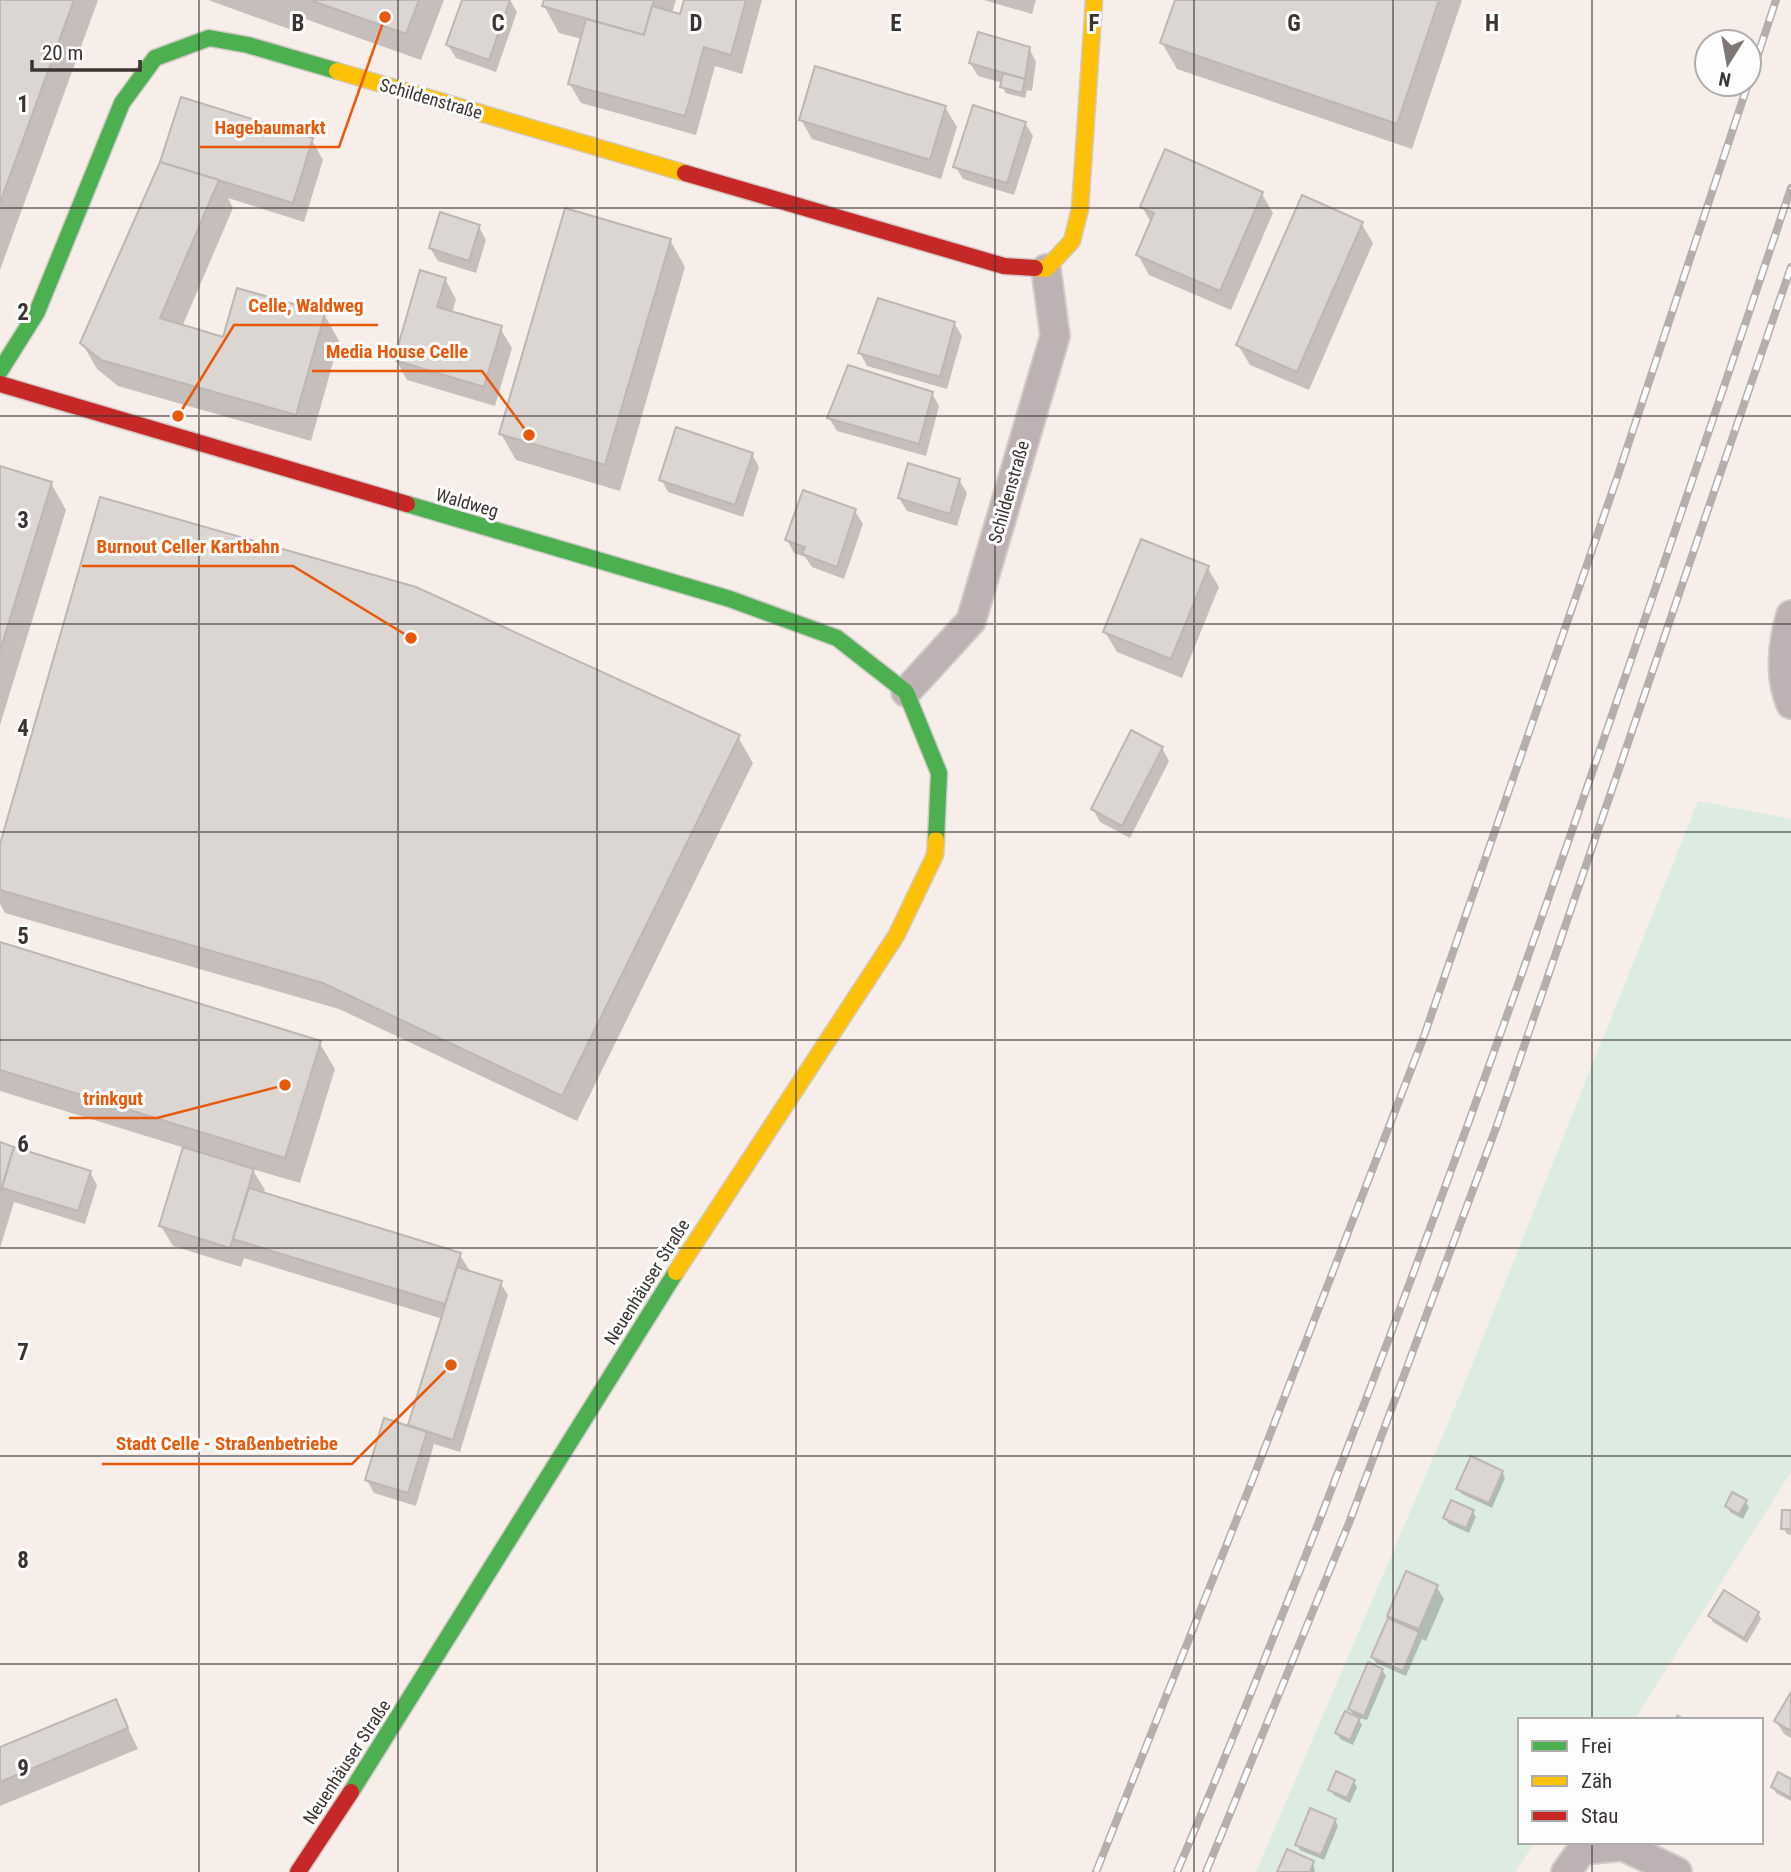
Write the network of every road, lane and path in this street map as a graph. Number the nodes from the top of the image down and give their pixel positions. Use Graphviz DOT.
graph roads {
  1 [pos="1094,0"];
  2 [pos="1046,269"];
  3 [pos="0,371"];
  4 [pos="0,384"];
  5 [pos="1791,615"];
  6 [pos="906,692"];
  7 [pos="1791,704"];
  8 [pos="1574,1861"];
  9 [pos="298,1872"];
  10 [pos="1677,1872"];
  1 -- 2 [label="street"];
  2 -- 3 [label="street, Schildenstraße"];
  2 -- 6 [label="street, Schildenstraße"];
  4 -- 6 [label="street, Waldweg"];
  5 -- 7 [label="street"];
  6 -- 9 [label="street, Neuenhäuser Straße"];
  8 -- 10 [label="street"];
}
